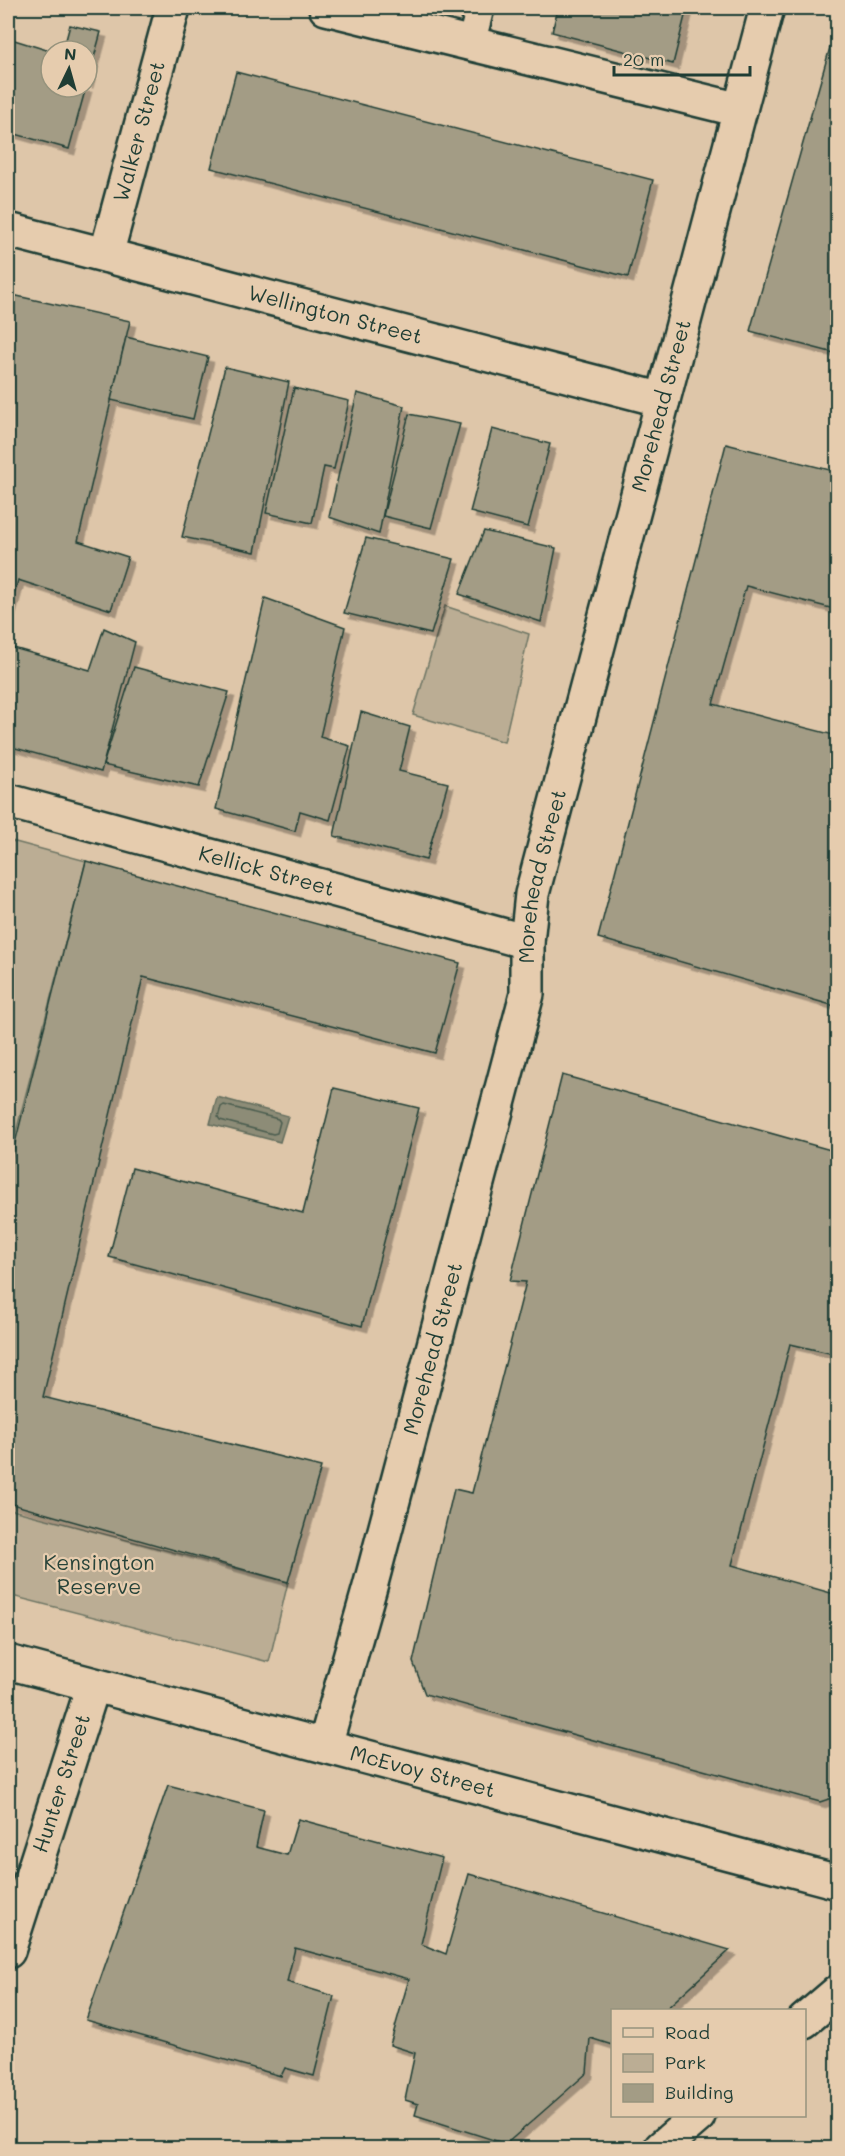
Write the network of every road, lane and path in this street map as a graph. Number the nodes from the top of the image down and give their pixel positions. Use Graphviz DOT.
graph roads {
  1 [pos="173,8"];
  2 [pos="326,8"];
  3 [pos="480,8"];
  4 [pos="767,8"];
  5 [pos="471,44"];
  6 [pos="740,110"];
  7 [pos="8,230"];
  8 [pos="106,255"];
  9 [pos="663,399"];
  10 [pos="8,801"];
  11 [pos="528,942"];
  12 [pos="8,1662"];
  13 [pos="93,1686"];
  14 [pos="325,1745"];
  15 [pos="837,1882"];
  16 [pos="8,1951"];
  17 [pos="837,1992"];
  18 [pos="806,2019"];
  19 [pos="696,2117"];
  20 [pos="661,2148"];
  1 -- 8 [label="street, Walker Street"];
  2 -- 5 [label="street"];
  3 -- 5 [label="lane"];
  4 -- 6 [label="street, Morehead Street"];
  5 -- 6 [label="street"];
  6 -- 9 [label="street, Morehead Street"];
  7 -- 8 [label="street, Wellington Street"];
  8 -- 9 [label="street, Wellington Street"];
  9 -- 11 [label="street, Morehead Street"];
  10 -- 11 [label="street, Kellick Street"];
  11 -- 14 [label="street, Morehead Street"];
  12 -- 13 [label="street, McEvoy Street"];
  13 -- 14 [label="street, McEvoy Street"];
  13 -- 16 [label="street, Hunter Street"];
  14 -- 15 [label="street, McEvoy Street"];
  17 -- 18 [label="street"];
  19 -- 20 [label="street"];
}
